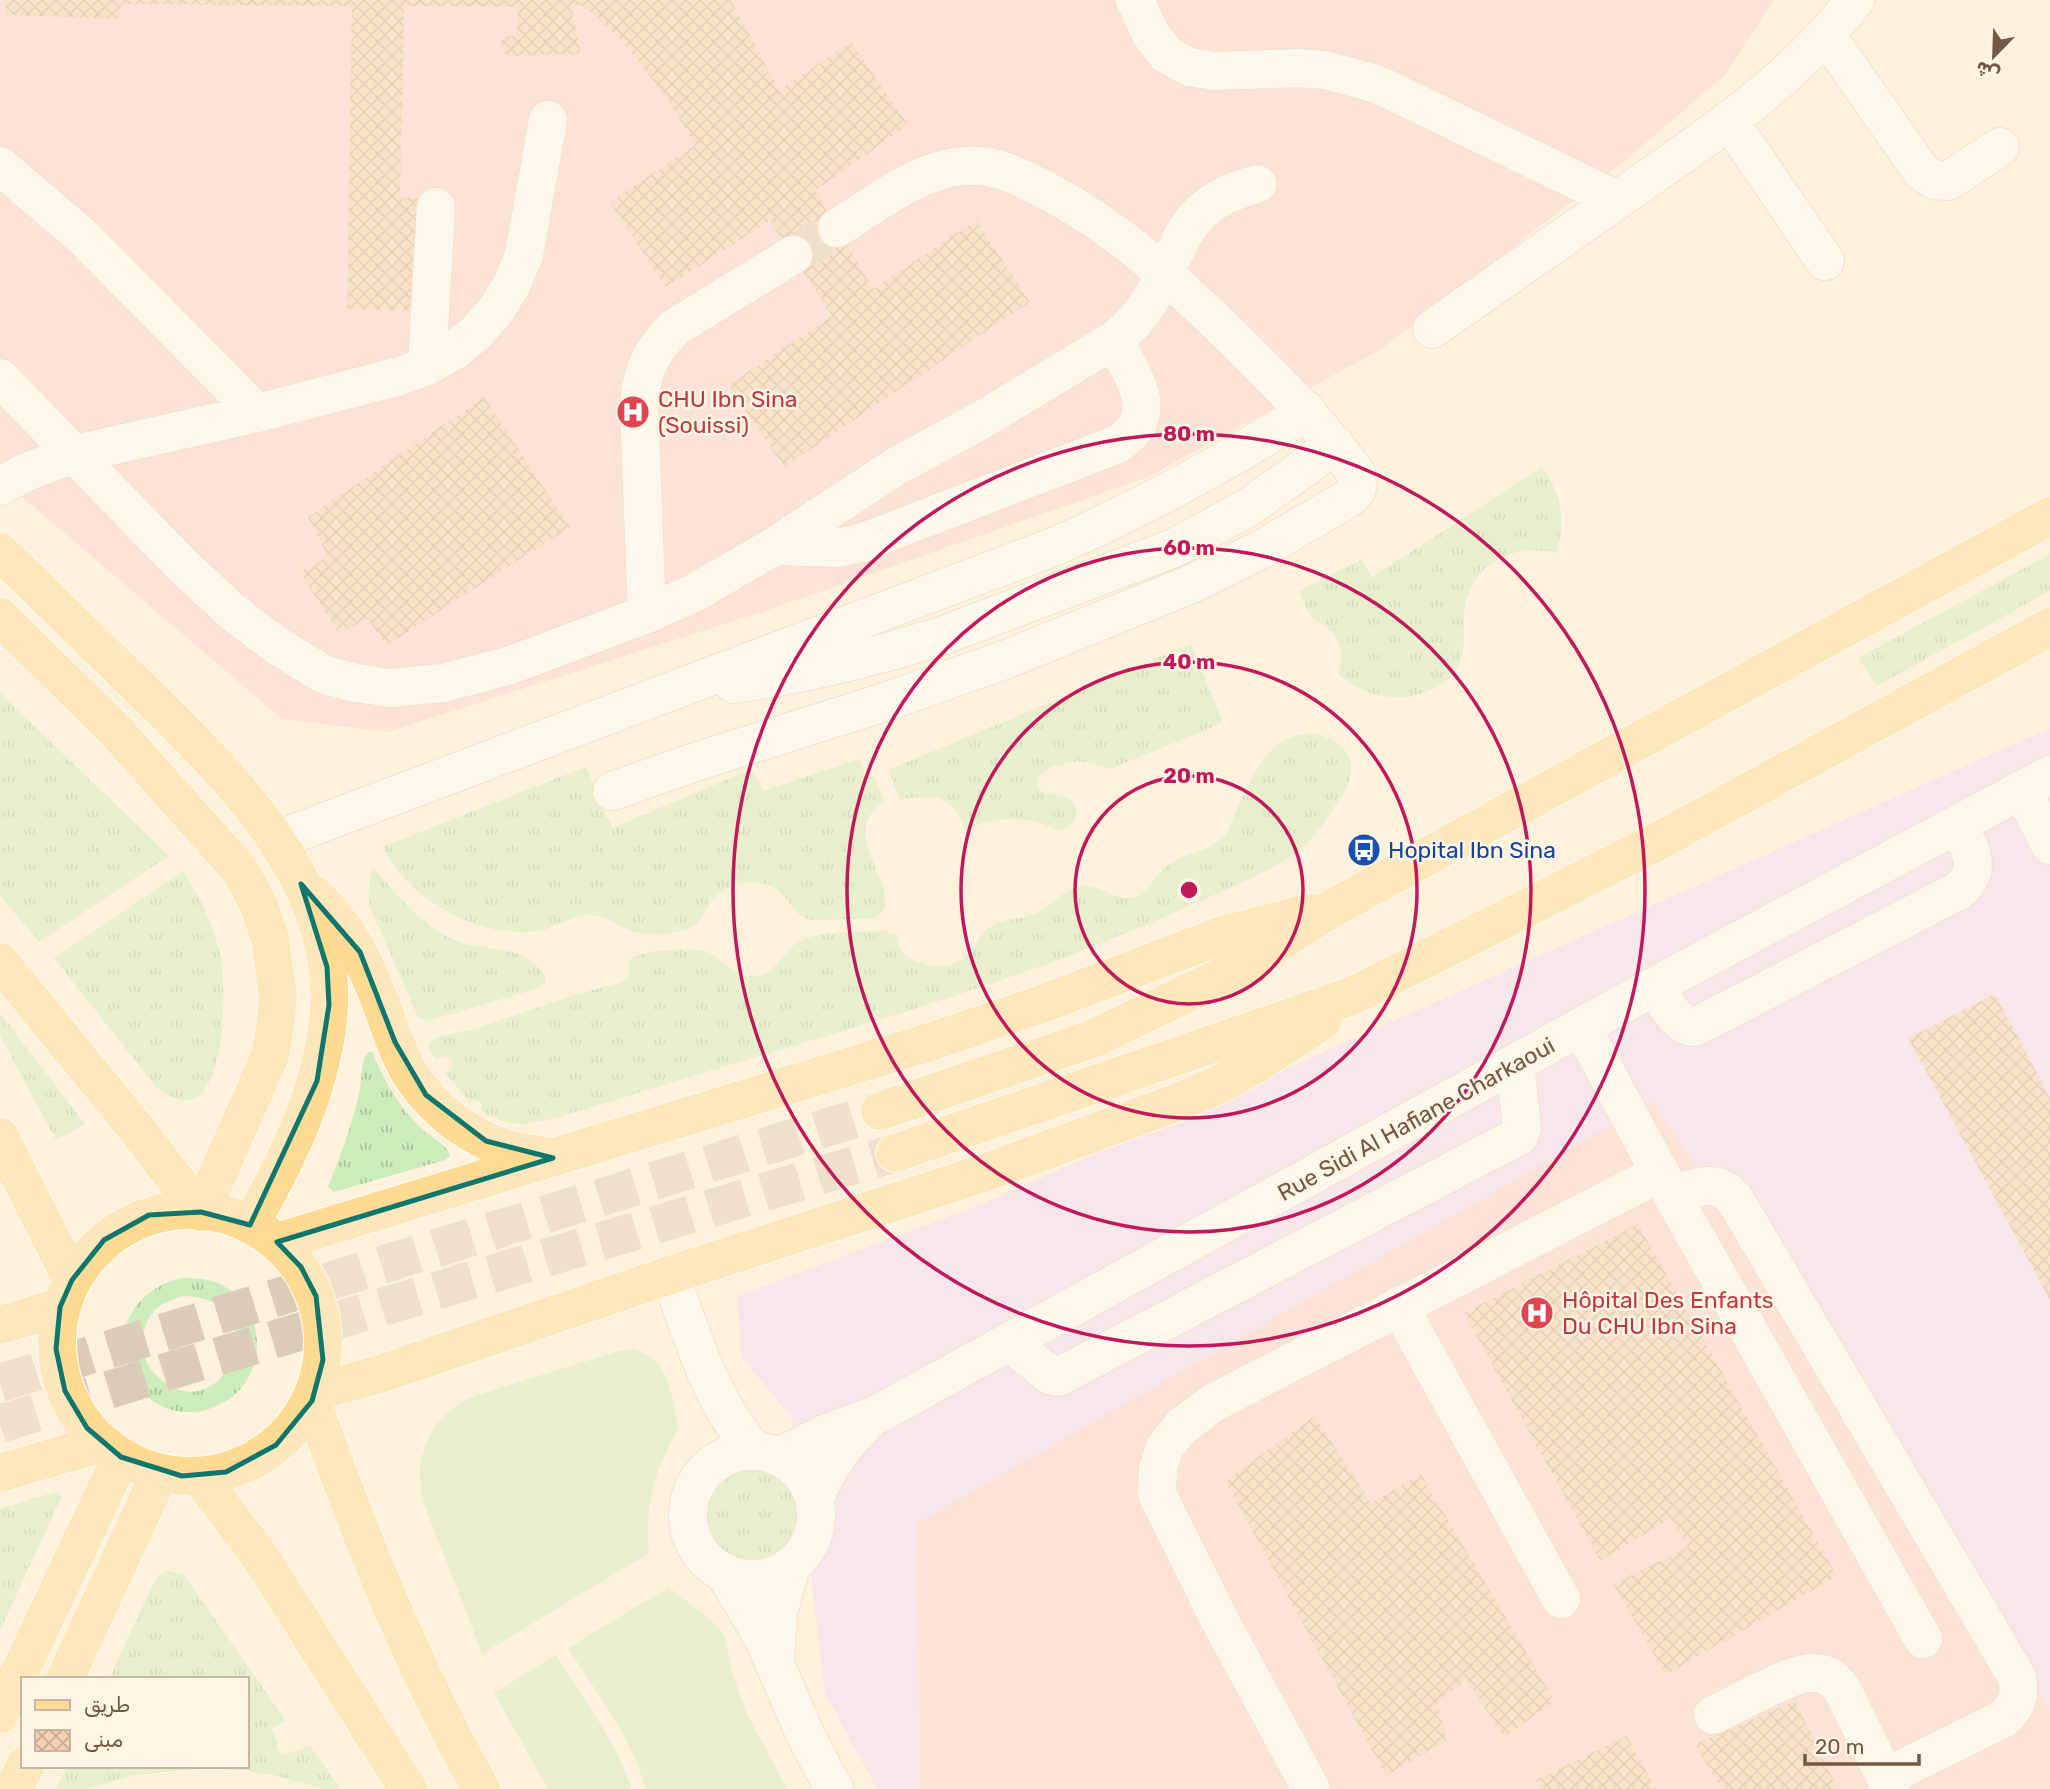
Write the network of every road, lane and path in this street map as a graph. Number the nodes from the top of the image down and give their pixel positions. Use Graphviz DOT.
graph roads {
  1 [pos="1135,0"];
  2 [pos="1855,0"];
  3 [pos="1826,36"];
  4 [pos="548,120"];
  5 [pos="1730,122"];
  6 [pos="2000,147"];
  7 [pos="0,166"];
  8 [pos="1257,184"];
  9 [pos="1617,200"];
  10 [pos="436,208"];
  11 [pos="837,228"];
  12 [pos="793,255"];
  13 [pos="1825,261"];
  14 [pos="1165,273"];
  15 [pos="1432,329"];
  16 [pos="1114,340"];
  17 [pos="427,366"];
  18 [pos="0,378"];
  19 [pos="1307,411"];
  20 [pos="257,414"];
  21 [pos="1334,443"];
  22 [pos="75,454"];
  23 [pos="0,486"];
  24 [pos="2050,516"];
  25 [pos="775,546"];
  26 [pos="0,552"];
  27 [pos="647,614"];
  28 [pos="0,617"];
  29 [pos="2050,627"];
  30 [pos="655,696"];
  31 [pos="2036,783"];
  32 [pos="612,791"];
  33 [pos="1959,824"];
  34 [pos="277,840"];
  35 [pos="2050,845"];
  36 [pos="301,884"];
  37 [pos="1331,909"];
  38 [pos="0,962"];
  39 [pos="1656,988"];
  40 [pos="1352,996"];
  41 [pos="1582,1028"];
  42 [pos="1515,1064"];
  43 [pos="880,1111"];
  44 [pos="0,1137"];
  45 [pos="895,1153"];
  46 [pos="553,1158"];
  47 [pos="1666,1184"];
  48 [pos="201,1212"];
  49 [pos="263,1234"];
  50 [pos="670,1275"];
  51 [pos="66,1293"];
  52 [pos="1399,1306"];
  53 [pos="0,1325"];
  54 [pos="1009,1342"];
  55 [pos="711,1382"];
  56 [pos="314,1397"];
  57 [pos="874,1416"];
  58 [pos="112,1450"];
  59 [pos="767,1454"];
  60 [pos="710,1466"];
  61 [pos="0,1473"];
  62 [pos="160,1473"];
  63 [pos="199,1476"];
  64 [pos="814,1499"];
  65 [pos="790,1566"];
  66 [pos="724,1572"];
  67 [pos="1561,1599"];
  68 [pos="1923,1639"];
  69 [pos="775,1663"];
  70 [pos="66,1677"];
  71 [pos="0,1714"];
  72 [pos="1713,1715"];
  73 [pos="23,1768"];
  74 [pos="1888,1783"];
  75 [pos="14,1789"];
  76 [pos="408,1789"];
  77 [pos="481,1789"];
  78 [pos="834,1789"];
  79 [pos="1311,1789"];
  1 -- 9 [label="street"];
  2 -- 3 [label="street"];
  3 -- 5 [label="street"];
  3 -- 6 [label="street"];
  4 -- 17 [label="street"];
  5 -- 9 [label="street"];
  5 -- 13 [label="street"];
  7 -- 20 [label="street"];
  8 -- 14 [label="street"];
  9 -- 15 [label="street"];
  10 -- 17 [label="street"];
  11 -- 14 [label="street"];
  12 -- 27 [label="street"];
  14 -- 16 [label="street"];
  14 -- 19 [label="street"];
  16 -- 25 [label="street"];
  16 -- 25 [label="street"];
  17 -- 20 [label="street"];
  18 -- 22 [label="street"];
  19 -- 21 [label="street"];
  19 -- 30 [label="street"];
  20 -- 22 [label="street"];
  21 -- 30 [label="street"];
  21 -- 32 [label="street"];
  22 -- 23 [label="street"];
  22 -- 27 [label="street"];
  24 -- 37 [label="main road"];
  25 -- 27 [label="street"];
  26 -- 34 [label="main road"];
  28 -- 48 [label="main road"];
  29 -- 40 [label="main road"];
  30 -- 34 [label="street"];
  31 -- 33 [label="street, Rue Sidi Al Hafiane Charkaoui"];
  31 -- 35 [label="street"];
  33 -- 39 [label="street, Rue Sidi Al Hafiane Charkaoui"];
  33 -- 39 [label="street"];
  34 -- 36 [label="main road"];
  36 -- 46 [label="main road"];
  36 -- 49 [label="main road"];
  37 -- 43 [label="main road"];
  37 -- 46 [label="main road"];
  38 -- 48 [label="main road"];
  39 -- 41 [label="street, Rue Sidi Al Hafiane Charkaoui"];
  40 -- 45 [label="main road"];
  40 -- 50 [label="main road"];
  41 -- 42 [label="street, Rue Sidi Al Hafiane Charkaoui"];
  41 -- 47 [label="street"];
  42 -- 54 [label="street, Rue Sidi Al Hafiane Charkaoui"];
  42 -- 54 [label="street"];
  44 -- 51 [label="main road"];
  46 -- 49 [label="main road"];
  47 -- 52 [label="street"];
  47 -- 68 [label="street"];
  47 -- 74 [label="street"];
  48 -- 49 [label="main road"];
  48 -- 51 [label="main road"];
  49 -- 56 [label="main road"];
  50 -- 55 [label="street"];
  50 -- 56 [label="main road"];
  51 -- 53 [label="main road"];
  51 -- 58 [label="main road"];
  52 -- 67 [label="street"];
  52 -- 79 [label="street"];
  54 -- 57 [label="street, Rue Sidi Al Hafiane Charkaoui"];
  55 -- 59 [label="street"];
  55 -- 60 [label="street"];
  56 -- 63 [label="main road"];
  56 -- 77 [label="main road"];
  57 -- 59 [label="street, Rue Sidi Al Hafiane Charkaoui"];
  57 -- 64 [label="street"];
  58 -- 61 [label="main road"];
  58 -- 62 [label="main road"];
  58 -- 71 [label="main road"];
  59 -- 60 [label="street"];
  59 -- 64 [label="street"];
  60 -- 66 [label="street"];
  62 -- 63 [label="main road"];
  62 -- 70 [label="main road"];
  63 -- 76 [label="main road"];
  64 -- 65 [label="street"];
  65 -- 66 [label="street"];
  65 -- 69 [label="street"];
  66 -- 69 [label="street"];
  69 -- 78 [label="street"];
  72 -- 74 [label="street"];
  73 -- 75 [label="main road"];
}
